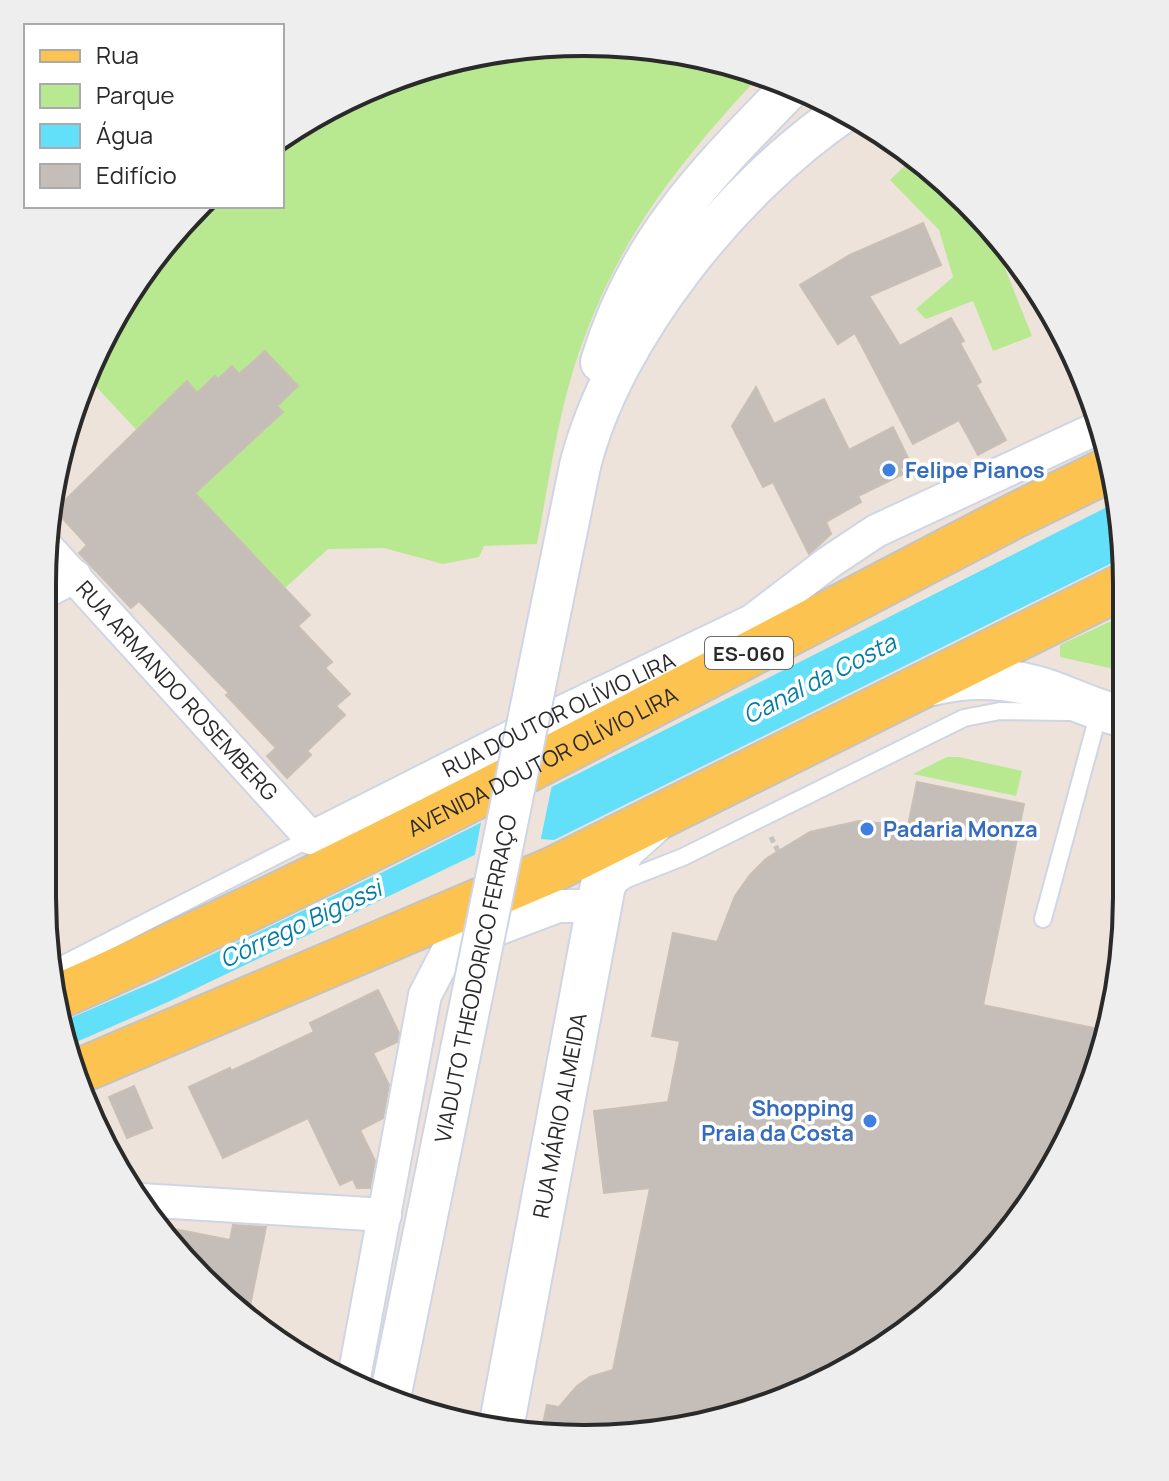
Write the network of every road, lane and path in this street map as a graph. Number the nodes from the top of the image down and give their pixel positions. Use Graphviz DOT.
graph roads {
  1 [pos="784,95"];
  2 [pos="834,119"];
  3 [pos="1090,432"];
  4 [pos="580,464"];
  5 [pos="1101,473"];
  6 [pos="57,557"];
  7 [pos="75,576"];
  8 [pos="56,586"];
  9 [pos="1113,591"];
  10 [pos="918,689"];
  11 [pos="1111,714"];
  12 [pos="655,820"];
  13 [pos="311,838"];
  14 [pos="598,906"];
  15 [pos="1043,919"];
  16 [pos="61,965"];
  17 [pos="65,994"];
  18 [pos="85,1069"];
  19 [pos="153,1201"];
  20 [pos="385,1215"];
  21 [pos="355,1372"];
  22 [pos="392,1389"];
  23 [pos="503,1418"];
  1 -- 4 [label="street"];
  2 -- 4 [label="street"];
  3 -- 13 [label="street, RUA DOUTOR OLÍVIO LIRA"];
  4 -- 22 [label="street, VIADUTO THEODORICO FERRAÇO, bridge"];
  5 -- 17 [label="main road, AVENIDA DOUTOR OLÍVIO LIRA / ES-060"];
  6 -- 7 [label="street, RUA ARMANDO ROSEMBERG"];
  7 -- 8 [label="street"];
  7 -- 13 [label="street, RUA ARMANDO ROSEMBERG"];
  9 -- 10 [label="main road"];
  10 -- 11 [label="street"];
  10 -- 12 [label="main road"];
  11 -- 14 [label="lane"];
  11 -- 15 [label="lane"];
  12 -- 14 [label="main road, RUA MÁRIO ALMEIDA"];
  12 -- 18 [label="main road"];
  13 -- 16 [label="lane, RUA DOUTOR OLÍVIO LIRA"];
  14 -- 20 [label="street"];
  14 -- 23 [label="main road, RUA MÁRIO ALMEIDA"];
  19 -- 20 [label="street"];
  20 -- 21 [label="street"];
}
